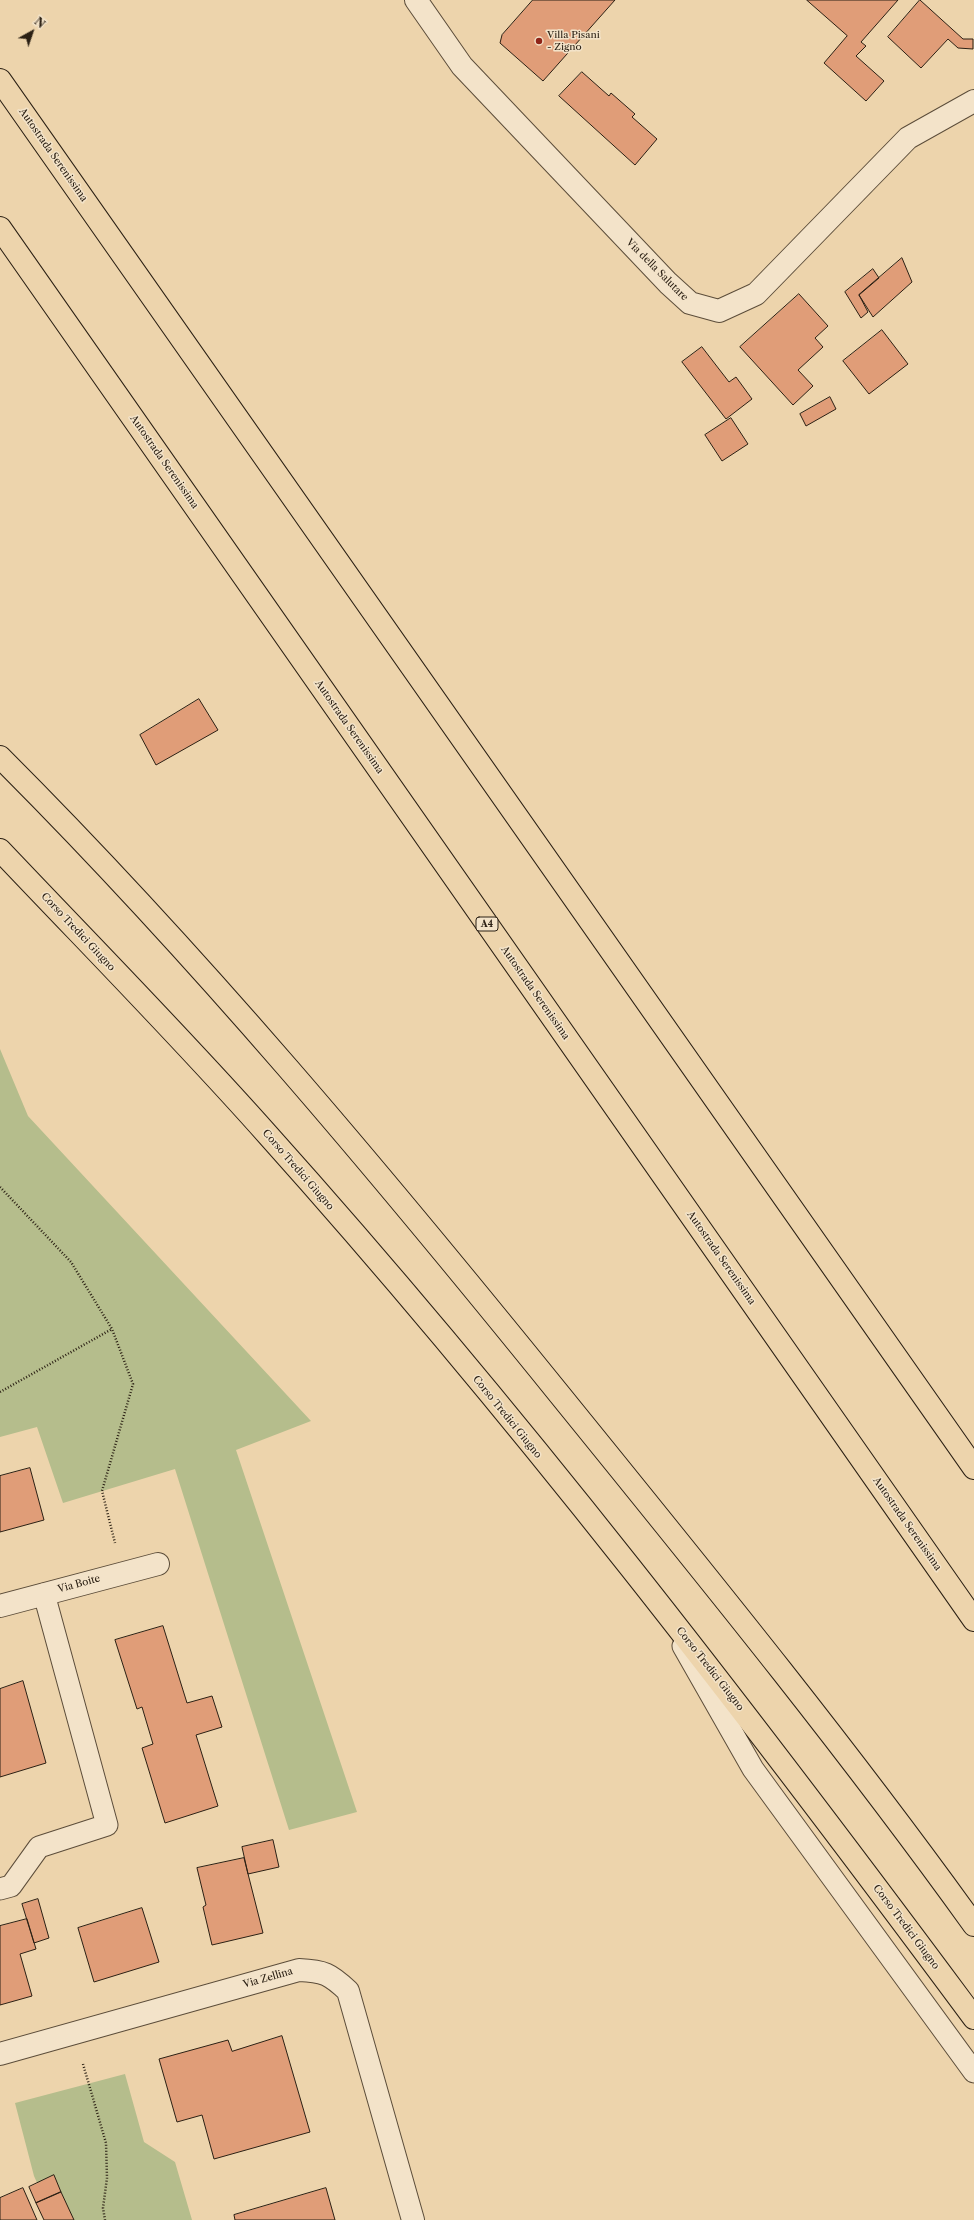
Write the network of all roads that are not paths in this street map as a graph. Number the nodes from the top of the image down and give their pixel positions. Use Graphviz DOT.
graph roads {
  1 [pos="416,0"];
  2 [pos="0,80"];
  3 [pos="974,101"];
  4 [pos="0,228"];
  5 [pos="0,757"];
  6 [pos="0,850"];
  7 [pos="974,1468"];
  8 [pos="158,1564"];
  9 [pos="44,1594"];
  10 [pos="658,1602"];
  11 [pos="0,1606"];
  12 [pos="974,1620"];
  13 [pos="0,1889"];
  14 [pos="974,1925"];
  15 [pos="974,2018"];
  16 [pos="0,2054"];
  17 [pos="974,2072"];
  18 [pos="413,2220"];
  1 -- 3 [label="street, Via della Salutare"];
  2 -- 7 [label="highway, Autostrada Serenissima"];
  4 -- 12 [label="highway, Autostrada Serenissima / A4"];
  5 -- 14 [label="highway"];
  6 -- 10 [label="highway, Corso Tredici Giugno"];
  8 -- 9 [label="street, Via Boite"];
  9 -- 11 [label="street, Via Boite"];
  9 -- 13 [label="lane"];
  10 -- 15 [label="highway, Corso Tredici Giugno"];
  10 -- 17 [label="lane"];
  16 -- 18 [label="street, Via Zellina"];
}
